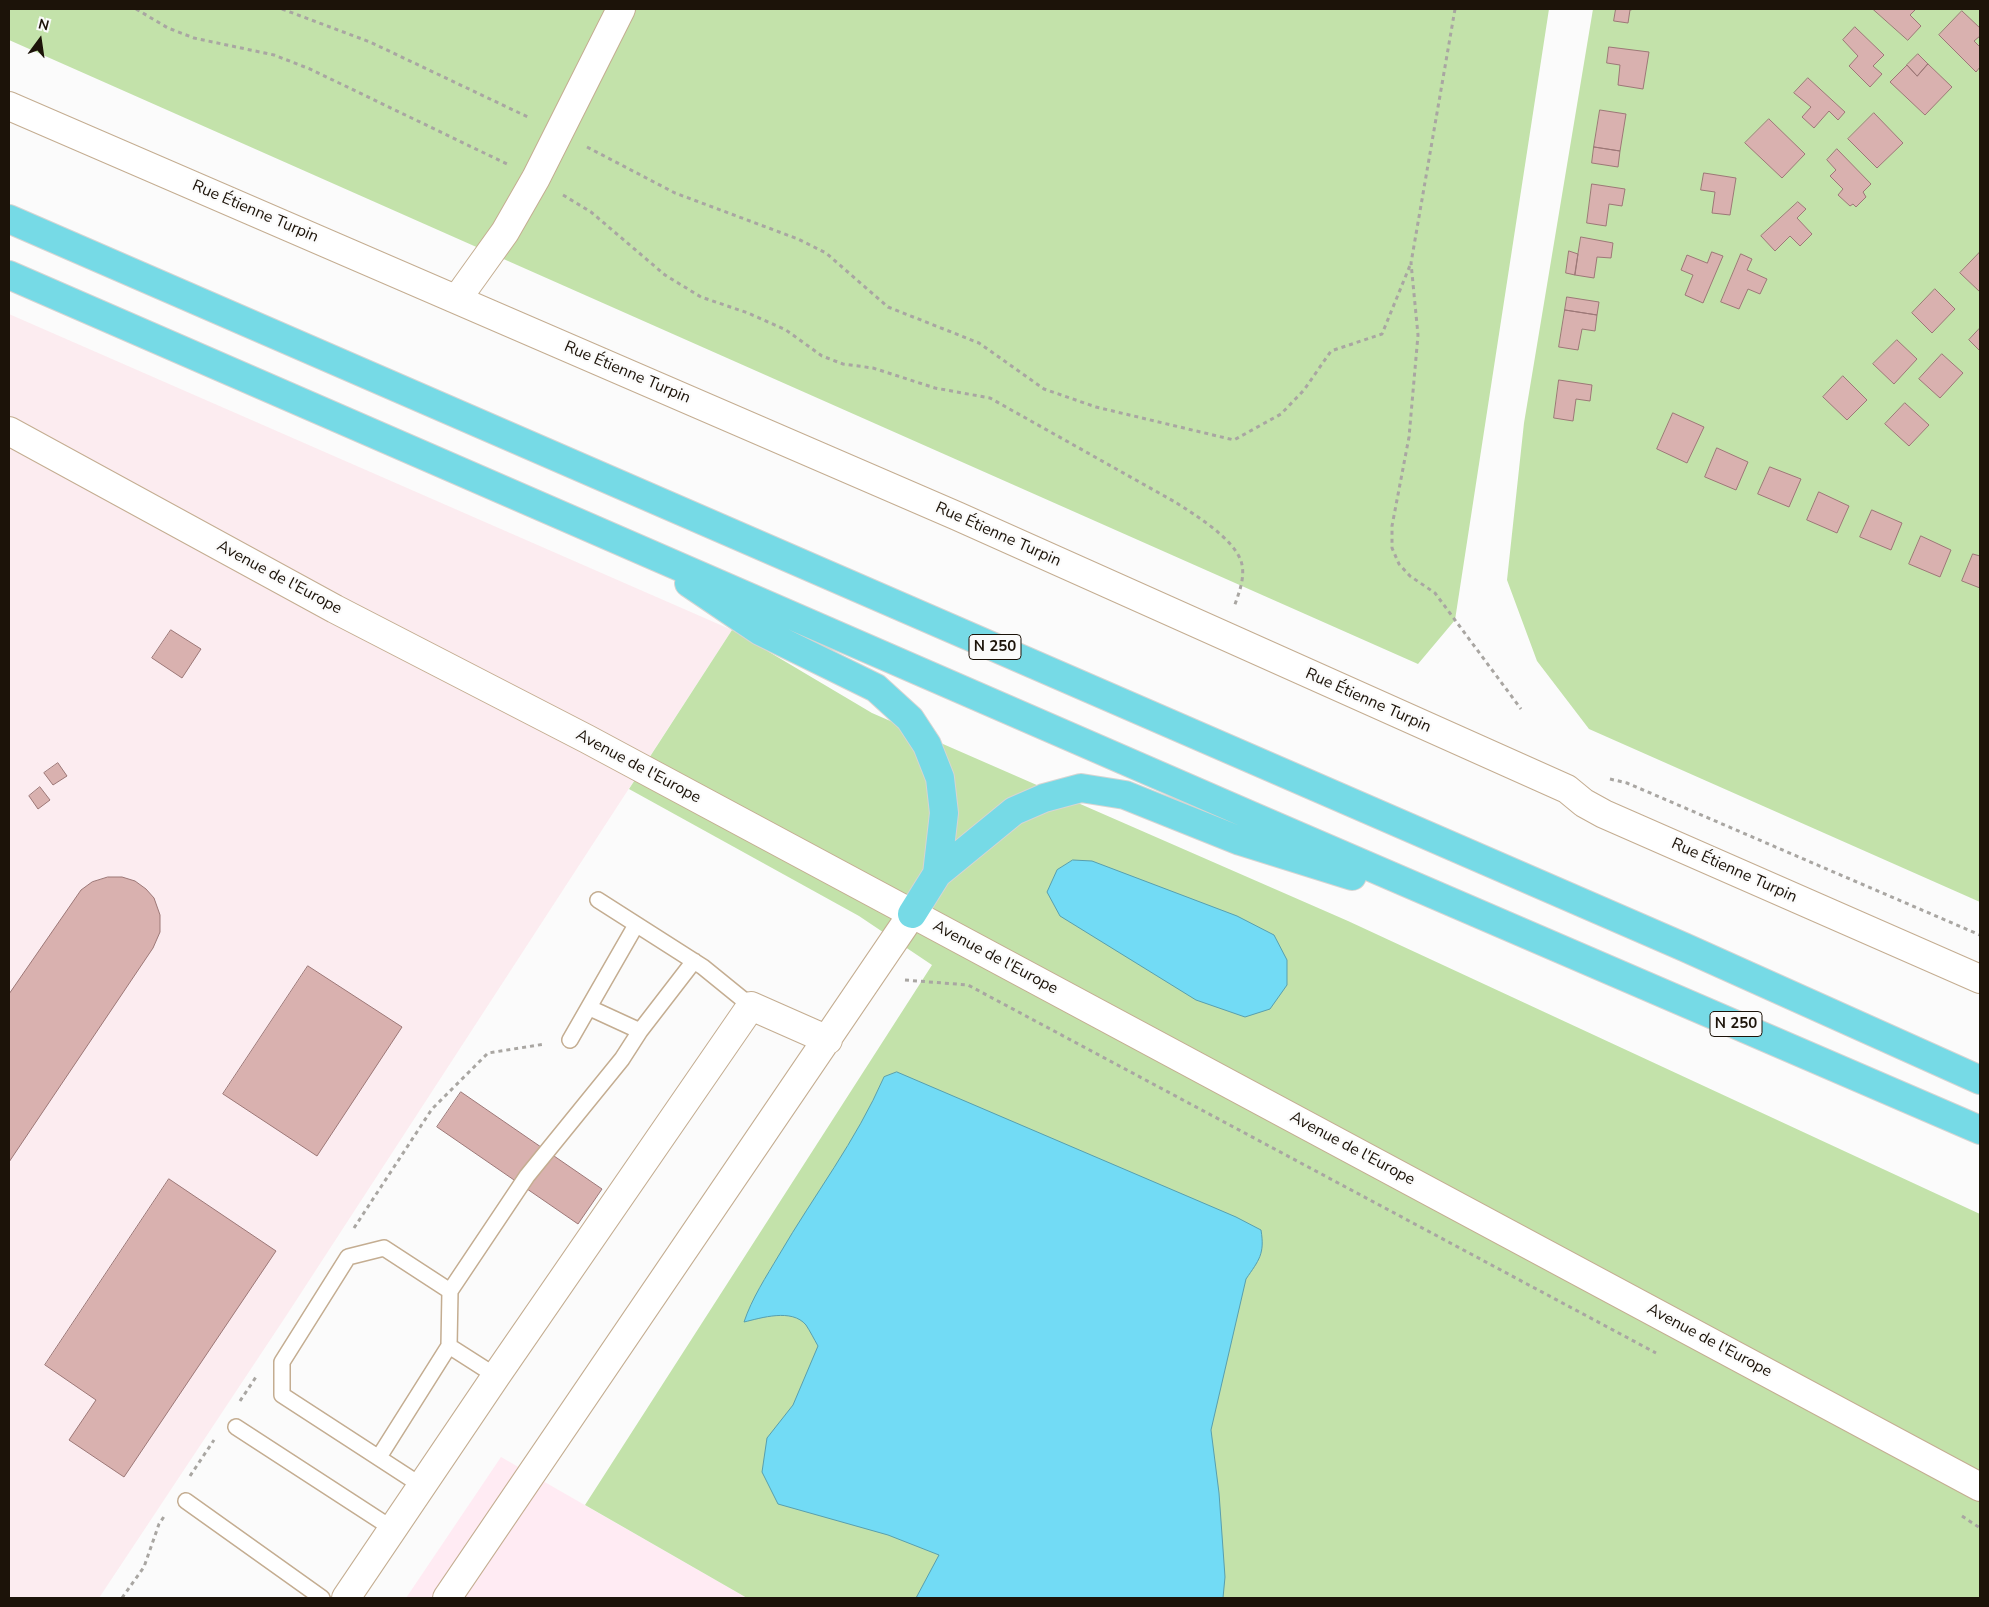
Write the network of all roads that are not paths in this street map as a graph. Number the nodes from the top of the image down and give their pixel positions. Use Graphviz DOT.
graph roads {
  1 [pos="621,9"];
  2 [pos="9,106"];
  3 [pos="9,219"];
  4 [pos="9,275"];
  5 [pos="457,298"];
  6 [pos="9,431"];
  7 [pos="629,544"];
  8 [pos="938,874"];
  9 [pos="598,900"];
  10 [pos="912,914"];
  11 [pos="1492,920"];
  12 [pos="636,925"];
  13 [pos="694,962"];
  14 [pos="1980,979"];
  15 [pos="751,1006"];
  16 [pos="590,1008"];
  17 [pos="640,1031"];
  18 [pos="570,1040"];
  19 [pos="828,1040"];
  20 [pos="1980,1080"];
  21 [pos="1980,1130"];
  22 [pos="450,1291"];
  23 [pos="449,1346"];
  24 [pos="496,1376"];
  25 [pos="236,1427"];
  26 [pos="379,1457"];
  27 [pos="422,1486"];
  28 [pos="1980,1486"];
  29 [pos="186,1501"];
  30 [pos="393,1529"];
  31 [pos="322,1598"];
  32 [pos="346,1598"];
  33 [pos="447,1598"];
  1 -- 5 [label="street"];
  2 -- 5 [label="street, Rue Étienne Turpin"];
  3 -- 20 [label="highway, N 250"];
  4 -- 7 [label="highway, N 250"];
  5 -- 14 [label="street, Rue Étienne Turpin"];
  6 -- 10 [label="street, Avenue de l'Europe"];
  7 -- 8 [label="highway"];
  7 -- 11 [label="highway, N 250"];
  8 -- 10 [label="highway"];
  8 -- 11 [label="highway"];
  9 -- 12 [label="lane"];
  10 -- 19 [label="street"];
  10 -- 28 [label="street, Avenue de l'Europe"];
  11 -- 21 [label="highway, N 250"];
  12 -- 13 [label="lane"];
  12 -- 16 [label="lane"];
  13 -- 15 [label="lane"];
  13 -- 17 [label="lane"];
  15 -- 19 [label="street"];
  15 -- 24 [label="street"];
  16 -- 17 [label="lane"];
  16 -- 18 [label="lane"];
  17 -- 22 [label="lane"];
  19 -- 33 [label="street"];
  22 -- 23 [label="lane"];
  22 -- 26 [label="lane"];
  23 -- 24 [label="lane"];
  23 -- 26 [label="lane"];
  24 -- 27 [label="street"];
  25 -- 30 [label="lane"];
  26 -- 27 [label="lane"];
  27 -- 30 [label="street"];
  29 -- 31 [label="lane"];
  30 -- 32 [label="street"];
}
